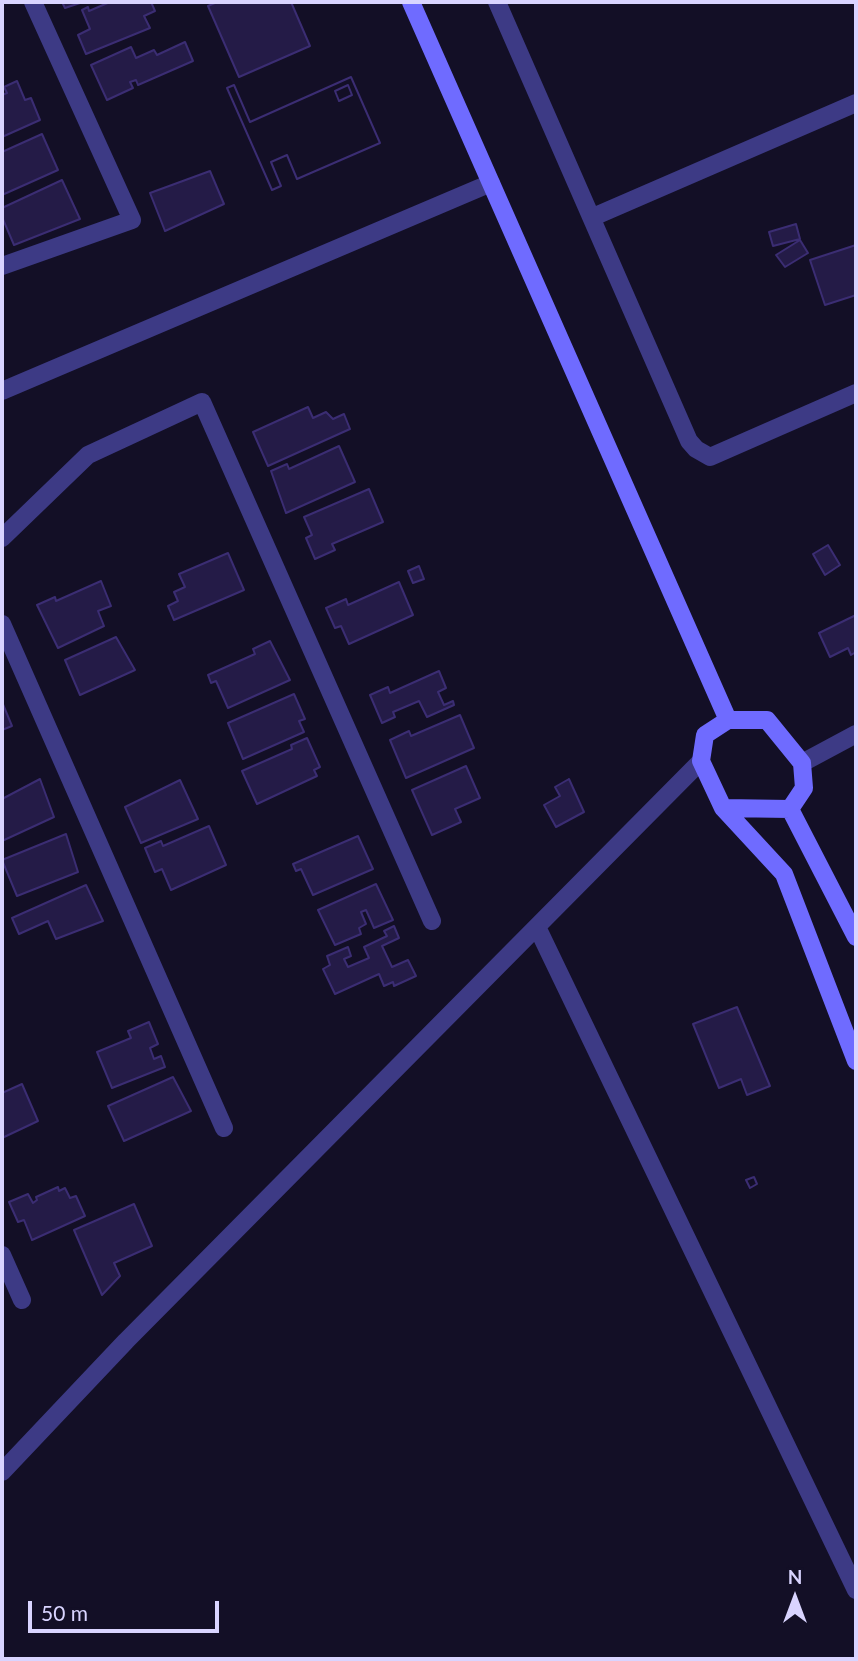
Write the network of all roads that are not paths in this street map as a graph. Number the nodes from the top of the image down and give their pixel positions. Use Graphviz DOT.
graph roads {
  1 [pos="33,2"];
  2 [pos="411,2"];
  3 [pos="497,2"];
  4 [pos="856,103"];
  5 [pos="491,183"];
  6 [pos="593,217"];
  7 [pos="2,266"];
  8 [pos="2,391"];
  9 [pos="856,393"];
  10 [pos="9,522"];
  11 [pos="2,538"];
  12 [pos="2,624"];
  13 [pos="728,720"];
  14 [pos="856,734"];
  15 [pos="701,761"];
  16 [pos="802,763"];
  17 [pos="723,808"];
  18 [pos="790,809"];
  19 [pos="432,921"];
  20 [pos="537,927"];
  21 [pos="856,937"];
  22 [pos="856,1060"];
  23 [pos="224,1128"];
  24 [pos="2,1255"];
  25 [pos="22,1300"];
  26 [pos="2,1472"];
  27 [pos="856,1590"];
  1 -- 7 [label="street"];
  2 -- 5 [label="street"];
  3 -- 6 [label="street"];
  4 -- 6 [label="street"];
  5 -- 8 [label="street"];
  5 -- 13 [label="street"];
  6 -- 9 [label="street"];
  10 -- 11 [label="street"];
  10 -- 19 [label="street"];
  12 -- 23 [label="street"];
  13 -- 15 [label="street"];
  13 -- 16 [label="street"];
  14 -- 16 [label="street"];
  15 -- 17 [label="street"];
  15 -- 20 [label="street"];
  16 -- 18 [label="street"];
  17 -- 18 [label="street"];
  17 -- 22 [label="street"];
  18 -- 21 [label="street"];
  20 -- 26 [label="street"];
  20 -- 27 [label="street"];
  24 -- 25 [label="street"];
}
